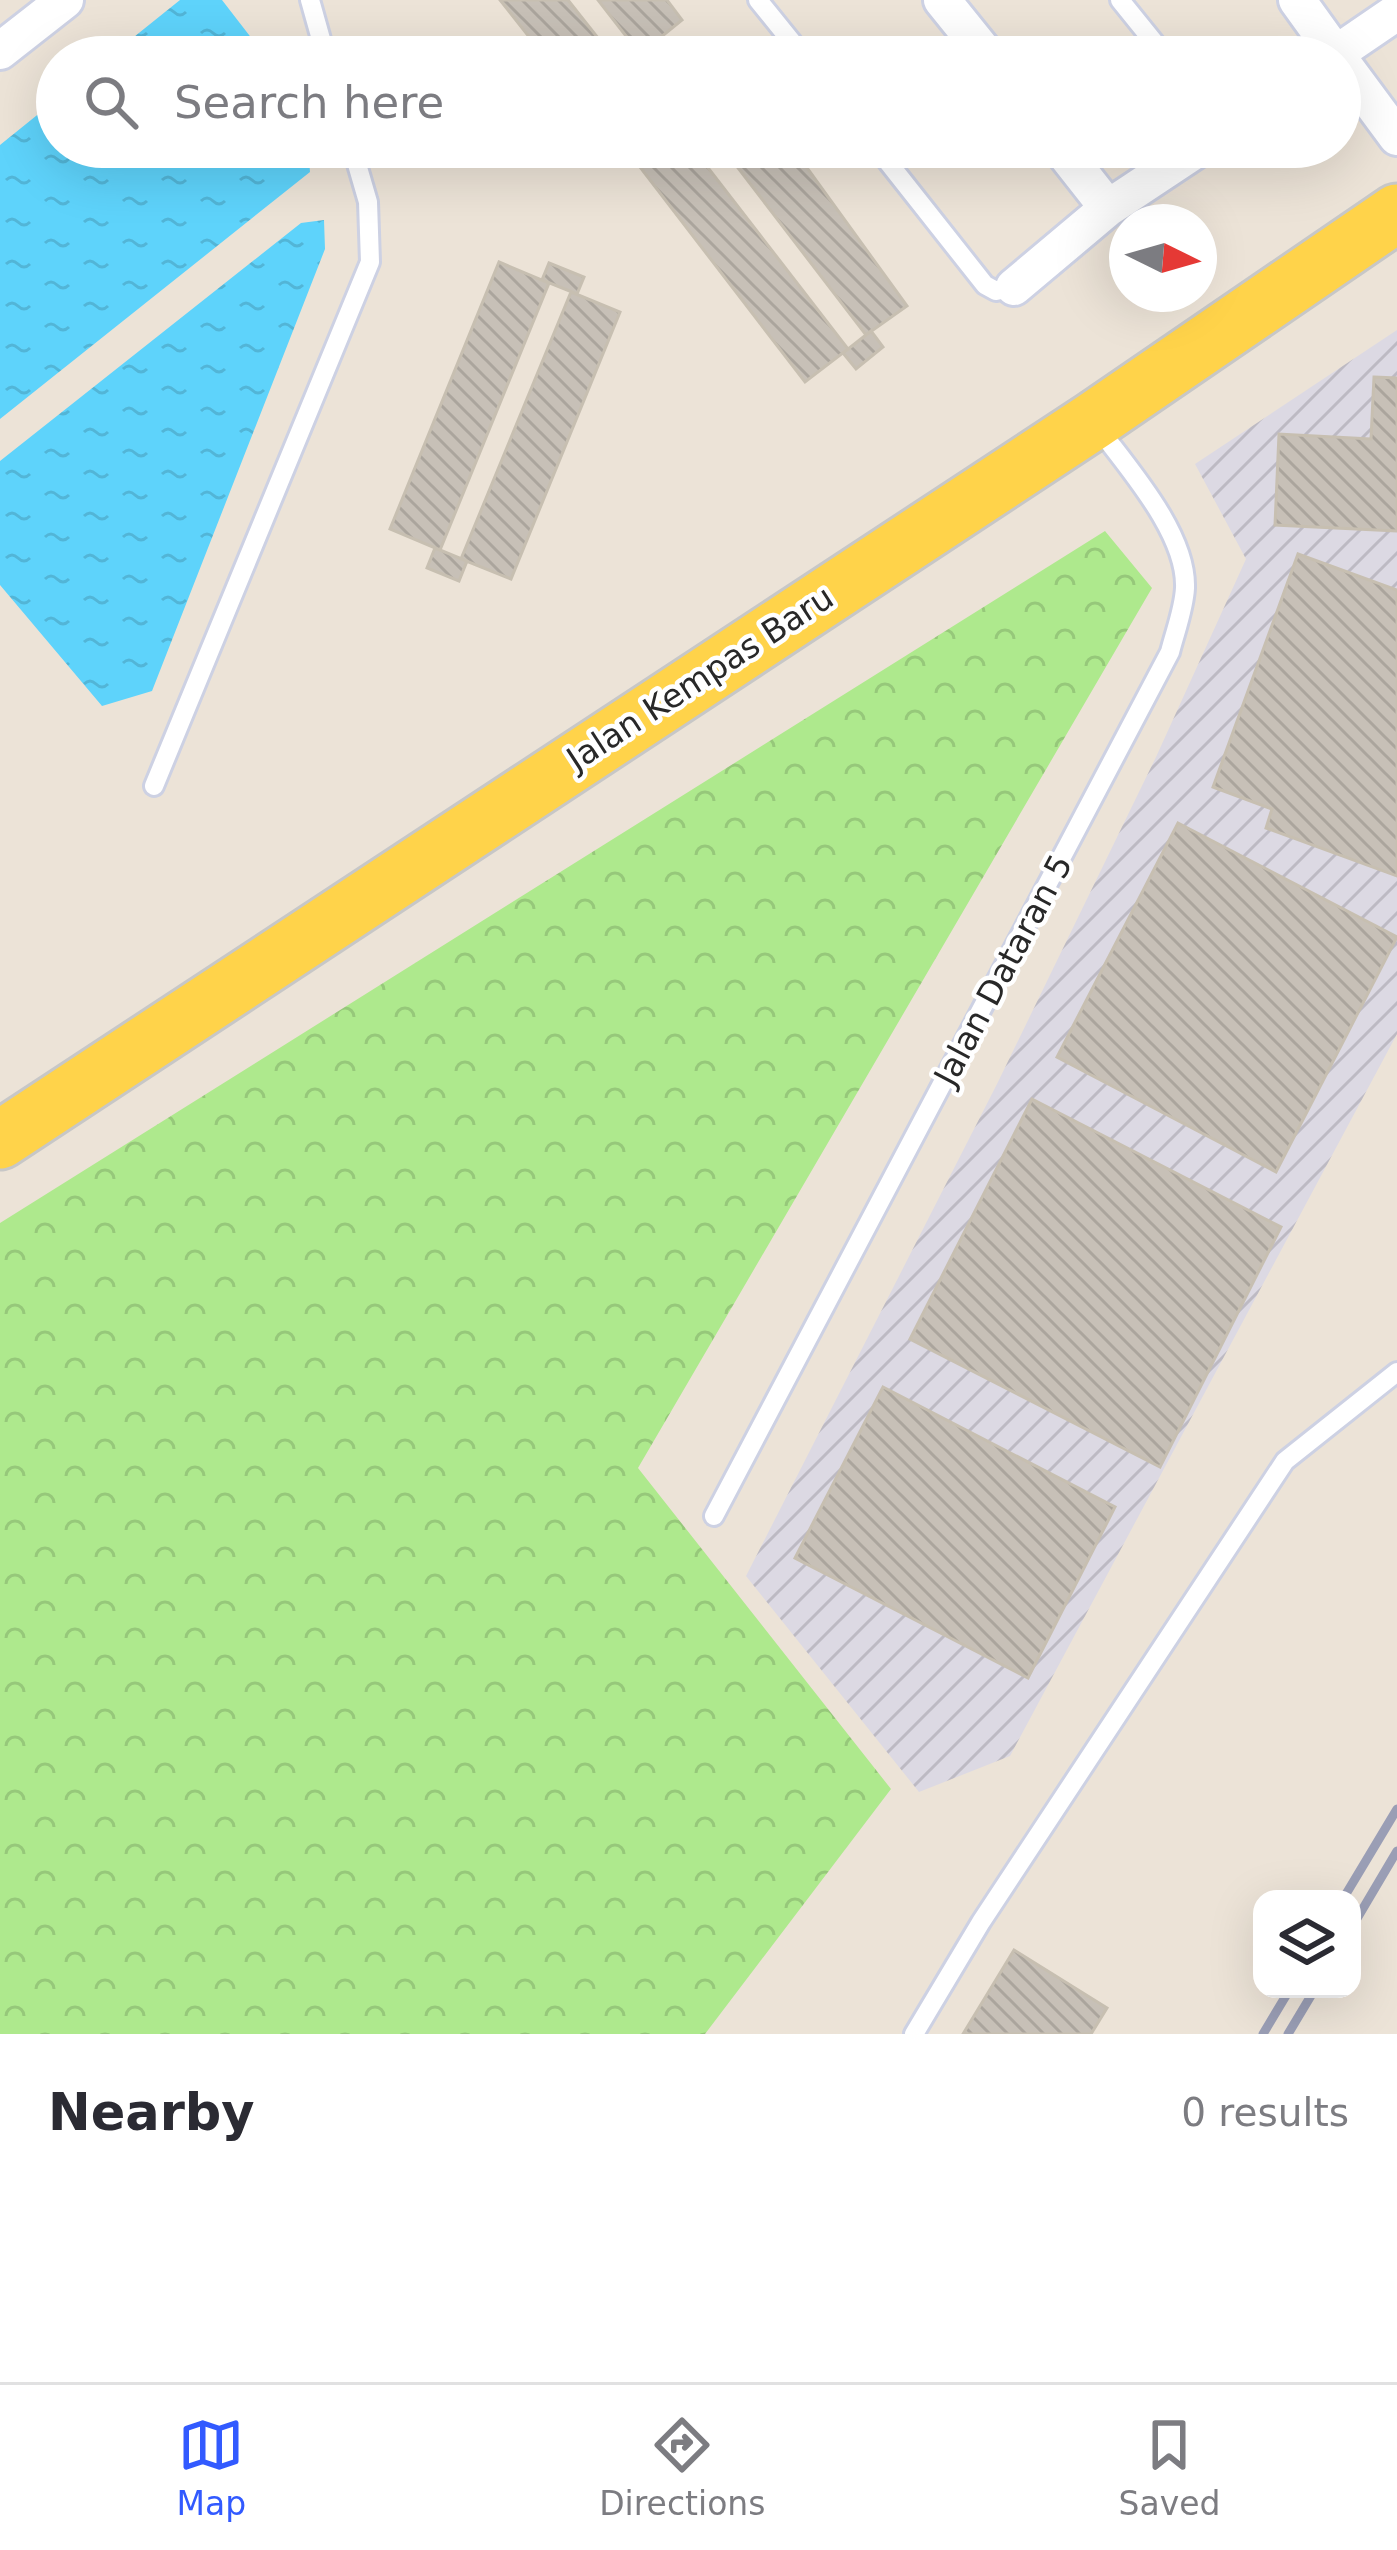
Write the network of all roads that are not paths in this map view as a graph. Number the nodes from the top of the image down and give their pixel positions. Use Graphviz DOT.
graph roads {
  1 [pos="65,0"];
  2 [pos="310,0"];
  3 [pos="758,0"];
  4 [pos="942,0"];
  5 [pos="1120,0"];
  6 [pos="1297,0"];
  7 [pos="1397,11"];
  8 [pos="320,36"];
  9 [pos="787,36"];
  10 [pos="971,36"];
  11 [pos="1149,36"];
  12 [pos="1322,36"];
  13 [pos="1361,38"];
  14 [pos="0,51"];
  15 [pos="1361,90"];
  16 [pos="1397,137"];
  17 [pos="358,168"];
  18 [pos="893,168"];
  19 [pos="1077,168"];
  20 [pos="1168,168"];
  21 [pos="1108,208"];
  22 [pos="1397,213"];
  23 [pos="1014,286"];
  24 [pos="1093,421"];
  25 [pos="154,786"];
  26 [pos="0,1140"];
  27 [pos="1397,1372"];
  28 [pos="714,1516"];
  29 [pos="914,2034"];
  1 -- 14 [label="street"];
  2 -- 8 [label="lane"];
  3 -- 9 [label="lane"];
  4 -- 10 [label="street"];
  5 -- 11 [label="lane"];
  6 -- 12 [label="street"];
  7 -- 13 [label="street"];
  15 -- 16 [label="street"];
  17 -- 25 [label="lane"];
  18 -- 23 [label="lane"];
  19 -- 21 [label="street"];
  20 -- 21 [label="street"];
  21 -- 23 [label="street"];
  22 -- 24 [label="main road, Jalan Kempas Baru"];
  24 -- 26 [label="main road, Jalan Kempas Baru"];
  24 -- 28 [label="lane, Jalan Dataran 5"];
  27 -- 29 [label="lane"];
}
